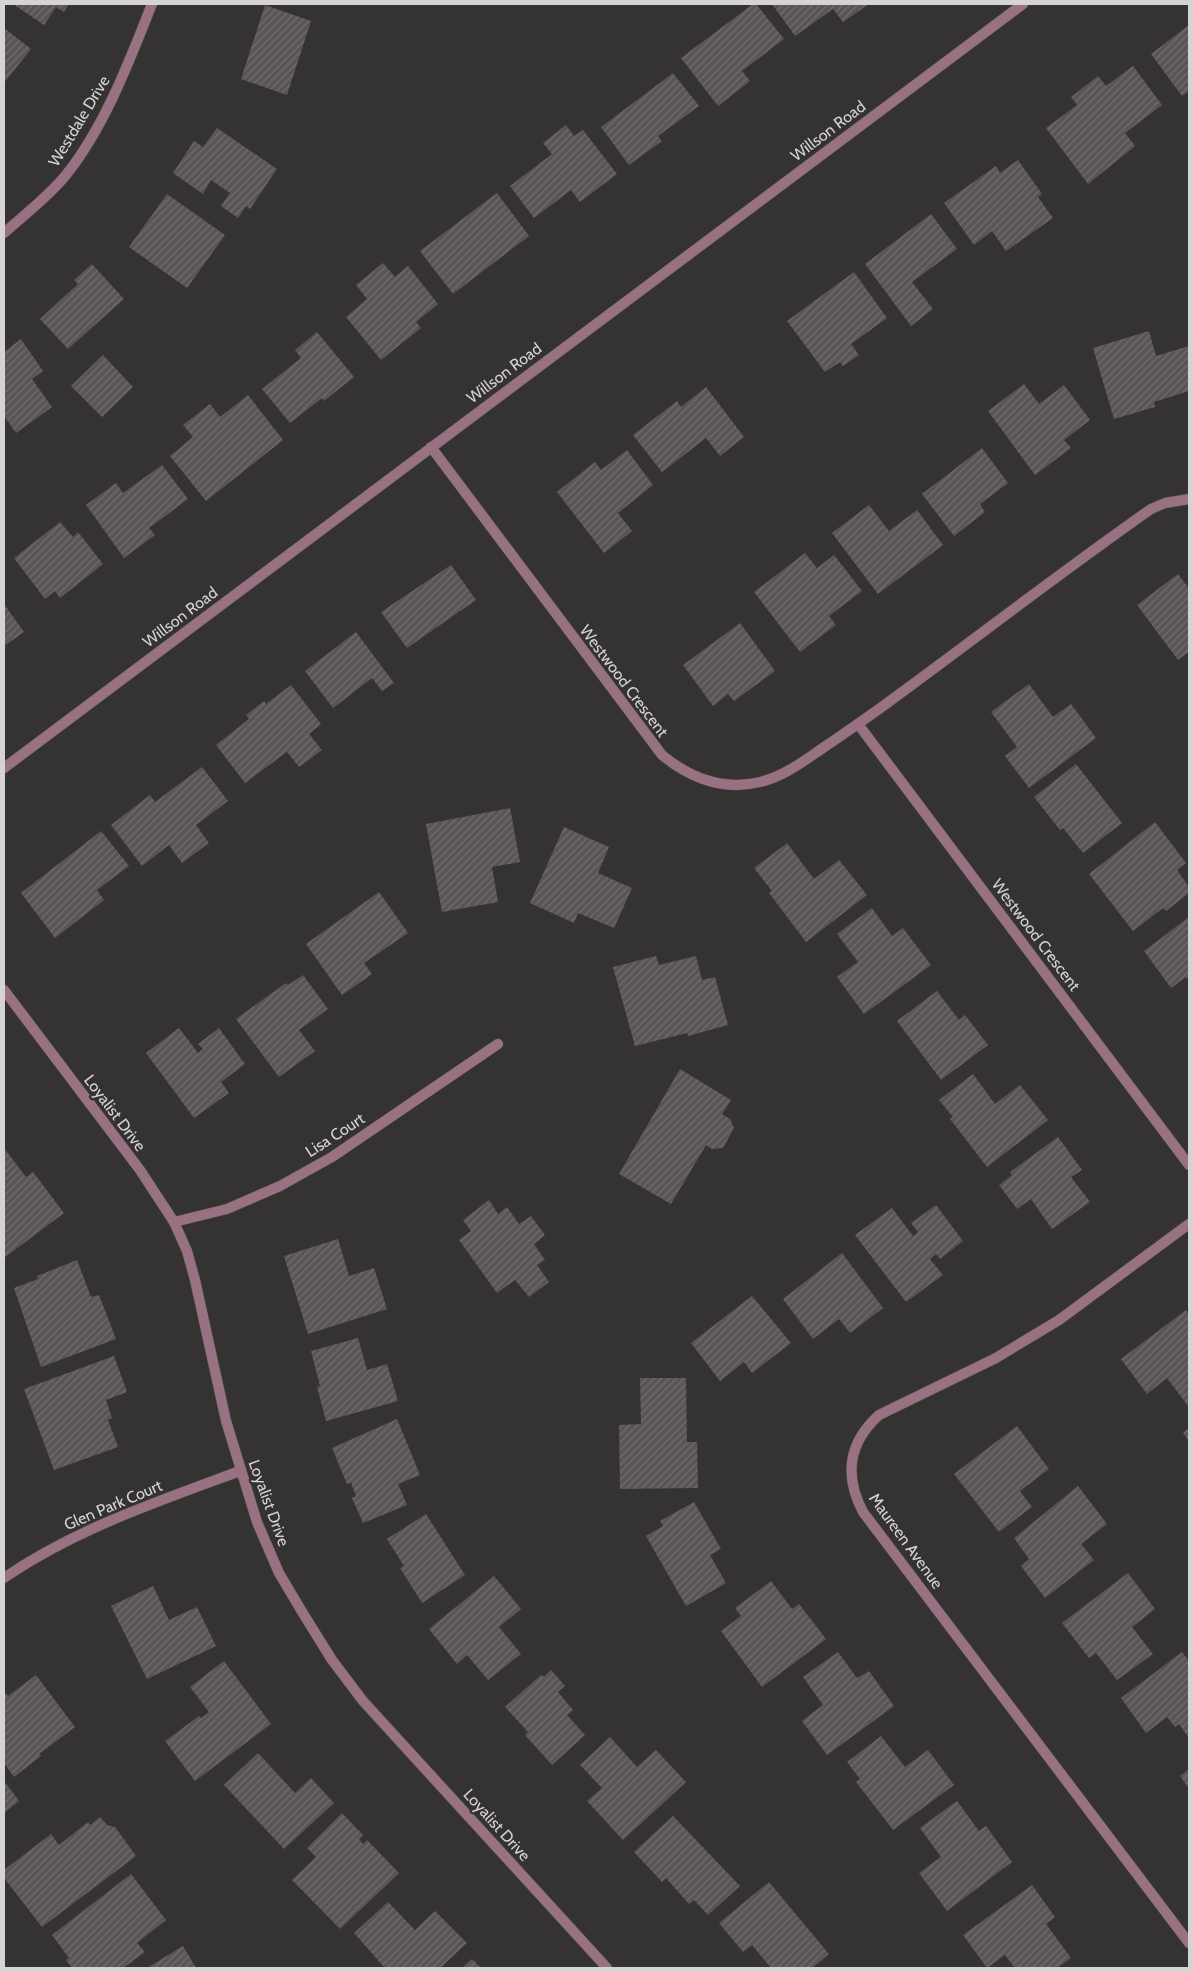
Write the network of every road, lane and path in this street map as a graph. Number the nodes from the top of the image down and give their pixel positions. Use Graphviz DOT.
graph roads {
  1 [pos="152,4"];
  2 [pos="1023,4"];
  3 [pos="4,233"];
  4 [pos="431,447"];
  5 [pos="1189,499"];
  6 [pos="858,724"];
  7 [pos="4,768"];
  8 [pos="4,990"];
  9 [pos="498,1044"];
  10 [pos="1189,1165"];
  11 [pos="174,1222"];
  12 [pos="1189,1224"];
  13 [pos="240,1471"];
  14 [pos="4,1578"];
  15 [pos="1189,1943"];
  16 [pos="607,1968"];
  1 -- 3 [label="street, Westdale Drive"];
  2 -- 4 [label="street, Willson Road"];
  4 -- 6 [label="street, Westwood Crescent"];
  4 -- 7 [label="street, Willson Road"];
  5 -- 6 [label="street, Westwood Crescent"];
  6 -- 10 [label="street, Westwood Crescent"];
  8 -- 11 [label="street, Loyalist Drive"];
  9 -- 11 [label="street, Lisa Court"];
  11 -- 13 [label="street, Loyalist Drive"];
  12 -- 15 [label="street, Maureen Avenue"];
  13 -- 14 [label="street, Glen Park Court"];
  13 -- 16 [label="street, Loyalist Drive"];
}
